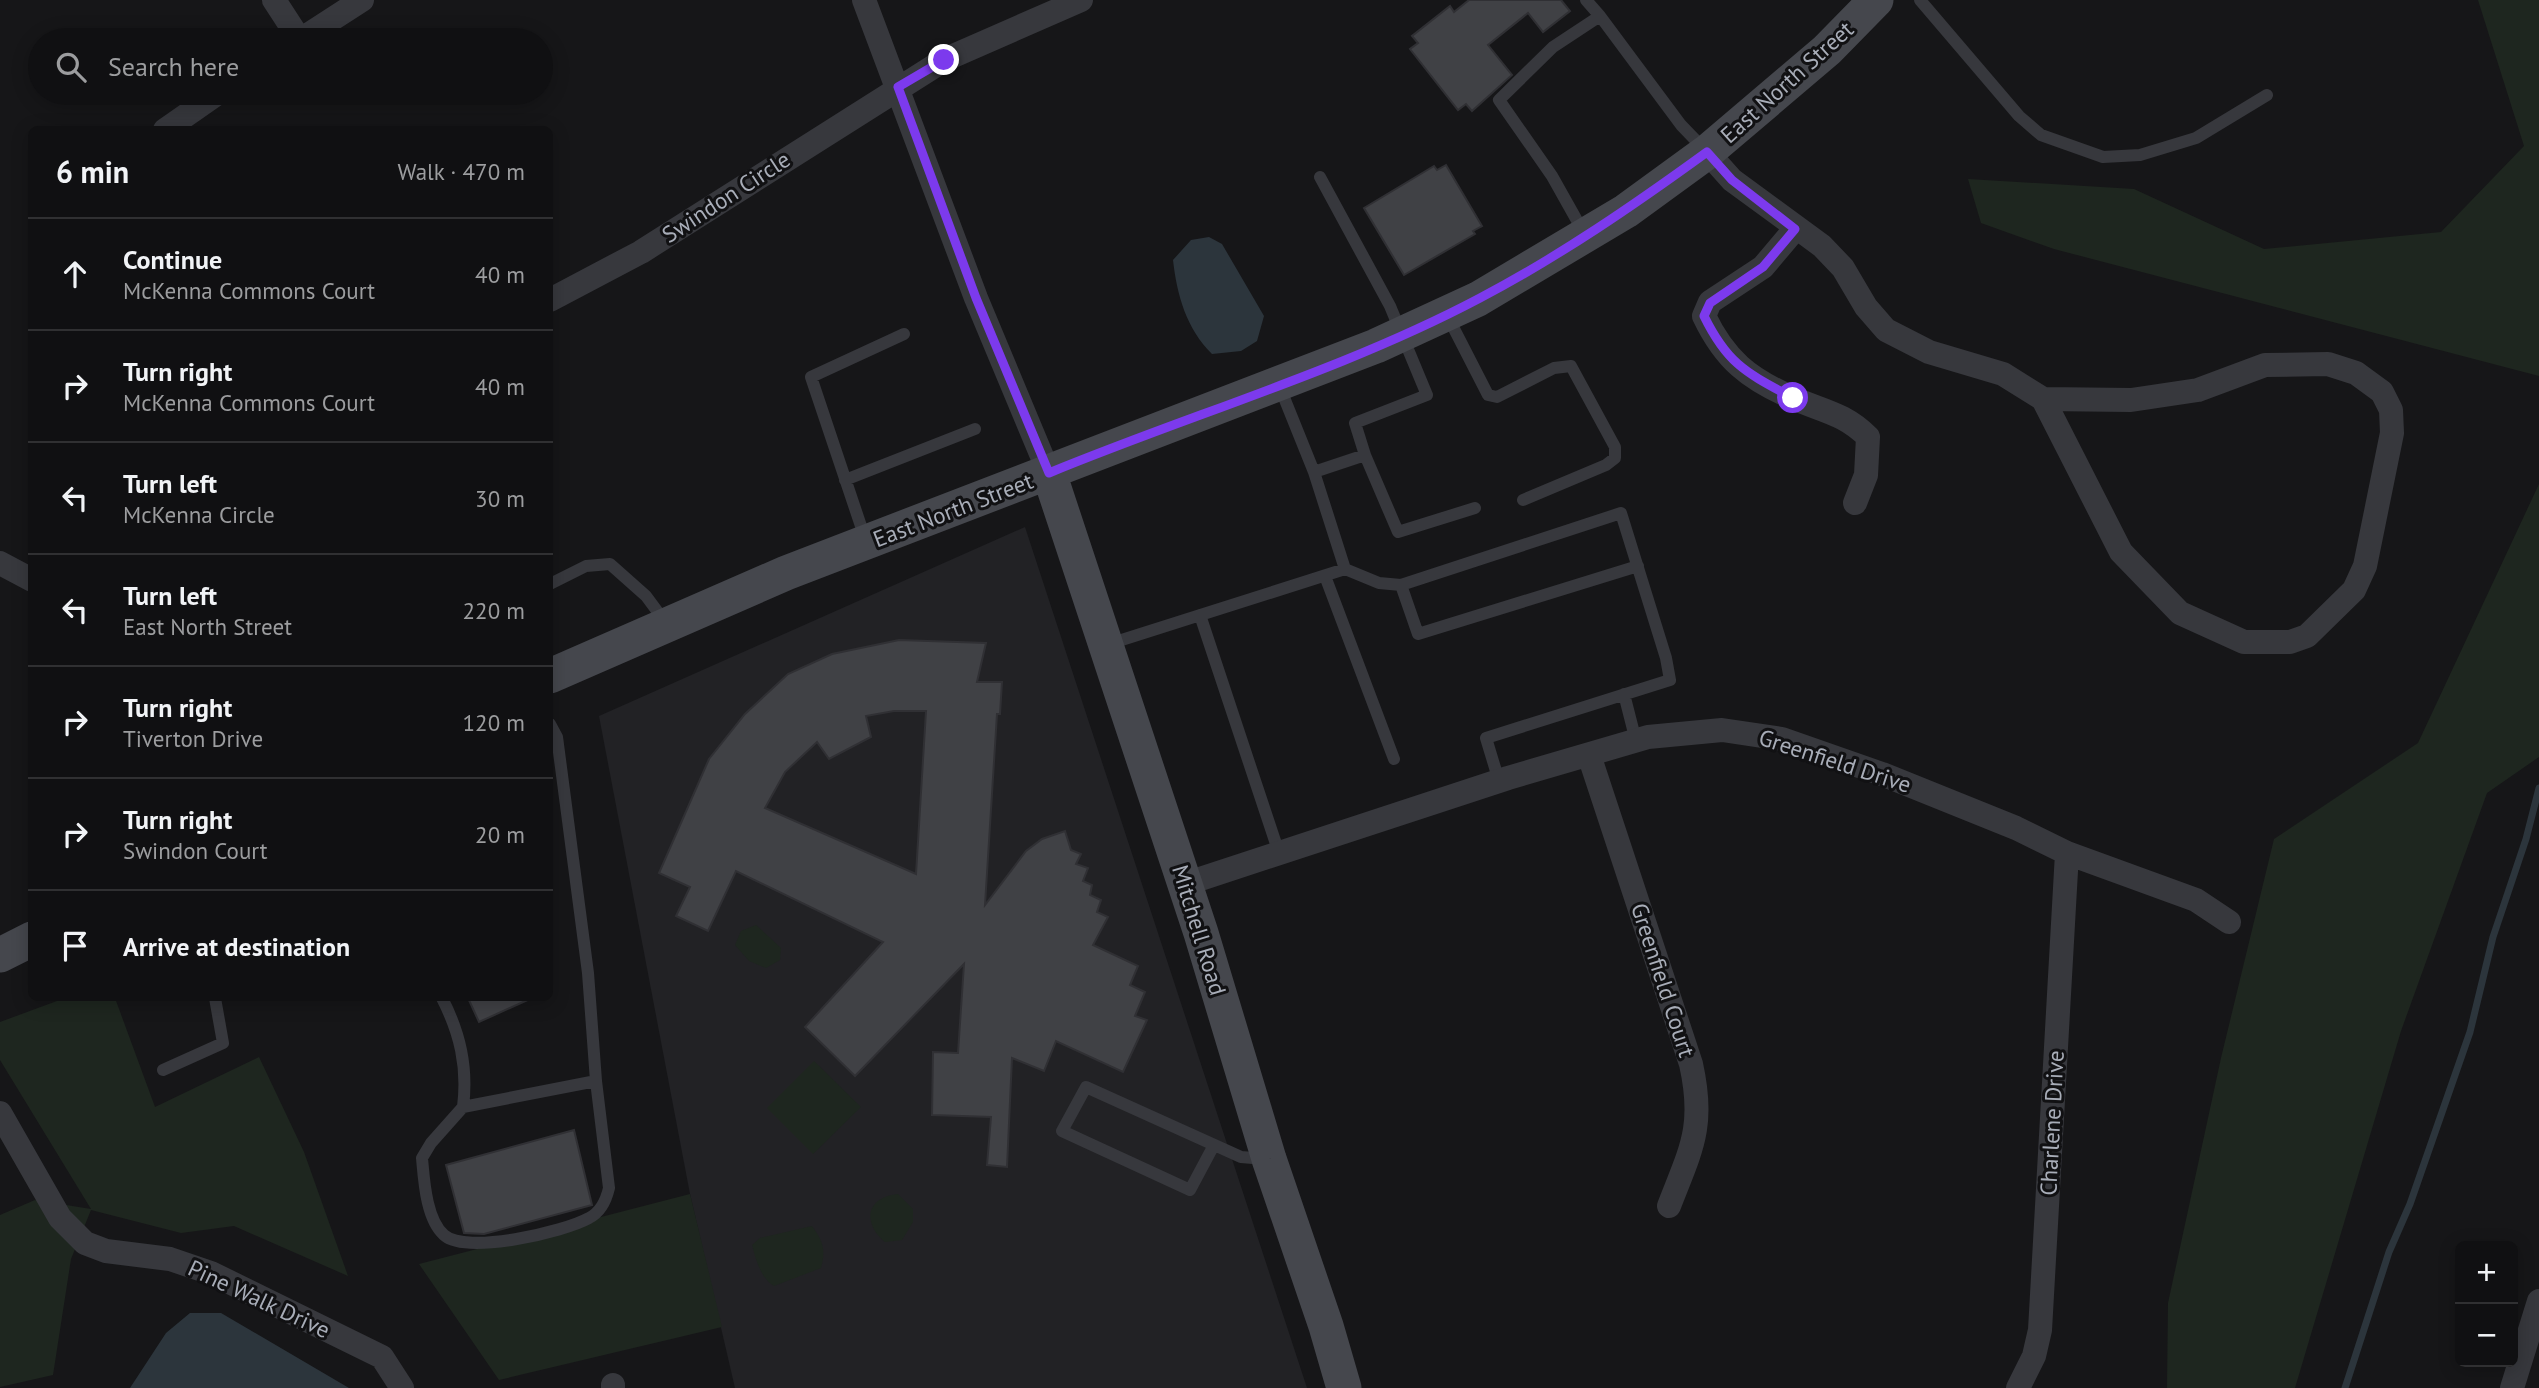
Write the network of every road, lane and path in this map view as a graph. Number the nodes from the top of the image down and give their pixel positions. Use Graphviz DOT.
graph roads {
  1 [pos="274,0"];
  2 [pos="362,0"];
  3 [pos="864,0"];
  4 [pos="1082,0"];
  5 [pos="1586,0"];
  6 [pos="1876,0"];
  7 [pos="1920,0"];
  8 [pos="1600,16"];
  9 [pos="292,28"];
  10 [pos="319,28"];
  11 [pos="898,87"];
  12 [pos="2267,95"];
  13 [pos="201,105"];
  14 [pos="171,126"];
  15 [pos="1707,152"];
  16 [pos="1320,177"];
  17 [pos="1795,229"];
  18 [pos="1586,236"];
  19 [pos="553,298"];
  20 [pos="1447,313"];
  21 [pos="1403,333"];
  22 [pos="904,334"];
  23 [pos="1279,383"];
  24 [pos="2043,399"];
  25 [pos="975,429"];
  26 [pos="1365,456"];
  27 [pos="1314,472"];
  28 [pos="1049,473"];
  29 [pos="845,480"];
  30 [pos="1523,500"];
  31 [pos="1855,503"];
  32 [pos="1475,508"];
  33 [pos="867,543"];
  34 [pos="0,563"];
  35 [pos="1638,566"];
  36 [pos="1345,569"];
  37 [pos="1325,576"];
  38 [pos="28,578"];
  39 [pos="553,582"];
  40 [pos="1401,585"];
  41 [pos="1200,615"];
  42 [pos="666,623"];
  43 [pos="1108,644"];
  44 [pos="553,675"];
  45 [pos="1624,694"];
  46 [pos="553,730"];
  47 [pos="1636,741"];
  48 [pos="1590,755"];
  49 [pos="1394,759"];
  50 [pos="1499,781"];
  51 [pos="1279,853"];
  52 [pos="2067,853"];
  53 [pos="1185,884"];
  54 [pos="2229,922"];
  55 [pos="28,941"];
  56 [pos="0,955"];
  57 [pos="216,1001"];
  58 [pos="444,1001"];
  59 [pos="163,1070"];
  60 [pos="596,1081"];
  61 [pos="463,1107"];
  62 [pos="0,1113"];
  63 [pos="1214,1145"];
  64 [pos="1269,1159"];
  65 [pos="1669,1206"];
  66 [pos="2539,1301"];
  67 [pos="402,1388"];
  68 [pos="1343,1388"];
  69 [pos="2018,1388"];
  70 [pos="2512,1388"];
  1 -- 9 [label="street"];
  2 -- 10 [label="street"];
  3 -- 11 [label="street"];
  4 -- 11 [label="street, Swindon Circle"];
  5 -- 8 [label="lane"];
  6 -- 15 [label="main road, East North Street"];
  7 -- 12 [label="lane"];
  8 -- 15 [label="lane"];
  8 -- 18 [label="lane"];
  11 -- 19 [label="street, Swindon Circle"];
  11 -- 28 [label="street"];
  13 -- 14 [label="street"];
  15 -- 17 [label="street"];
  15 -- 18 [label="main road, East North Street"];
  16 -- 21 [label="lane"];
  17 -- 24 [label="street"];
  17 -- 31 [label="street"];
  18 -- 20 [label="main road, East North Street"];
  20 -- 21 [label="main road, East North Street"];
  20 -- 30 [label="lane"];
  21 -- 23 [label="main road, East North Street"];
  21 -- 26 [label="lane"];
  22 -- 29 [label="lane"];
  23 -- 27 [label="lane"];
  23 -- 28 [label="main road, East North Street"];
  24 -- 24 [label="street"];
  25 -- 29 [label="lane"];
  26 -- 27 [label="lane"];
  26 -- 32 [label="lane"];
  27 -- 36 [label="lane"];
  28 -- 33 [label="main road, East North Street"];
  28 -- 43 [label="main road, Mitchell Road"];
  29 -- 33 [label="lane"];
  33 -- 42 [label="main road, East North Street"];
  34 -- 38 [label="street"];
  35 -- 40 [label="lane"];
  35 -- 40 [label="lane"];
  35 -- 45 [label="lane"];
  36 -- 37 [label="lane"];
  36 -- 40 [label="lane"];
  37 -- 41 [label="lane"];
  37 -- 49 [label="lane"];
  39 -- 42 [label="lane"];
  41 -- 43 [label="lane"];
  41 -- 51 [label="lane"];
  42 -- 44 [label="main road, East North Street"];
  43 -- 53 [label="main road, Mitchell Road"];
  45 -- 47 [label="lane"];
  45 -- 50 [label="lane"];
  46 -- 60 [label="lane"];
  47 -- 48 [label="street, Greenfield Drive"];
  47 -- 52 [label="street, Greenfield Drive"];
  48 -- 50 [label="street, Greenfield Drive"];
  48 -- 65 [label="street, Greenfield Court"];
  50 -- 51 [label="street, Greenfield Drive"];
  51 -- 53 [label="street, Greenfield Drive"];
  52 -- 54 [label="street, Greenfield Drive"];
  52 -- 69 [label="street, Charlene Drive"];
  53 -- 64 [label="main road, Mitchell Road"];
  55 -- 56 [label="main road"];
  57 -- 59 [label="lane"];
  58 -- 61 [label="lane"];
  60 -- 61 [label="lane"];
  60 -- 61 [label="lane"];
  62 -- 67 [label="street, Pine Walk Drive"];
  63 -- 63 [label="lane"];
  63 -- 64 [label="lane"];
  64 -- 68 [label="main road, Mitchell Road"];
  66 -- 70 [label="street"];
}
